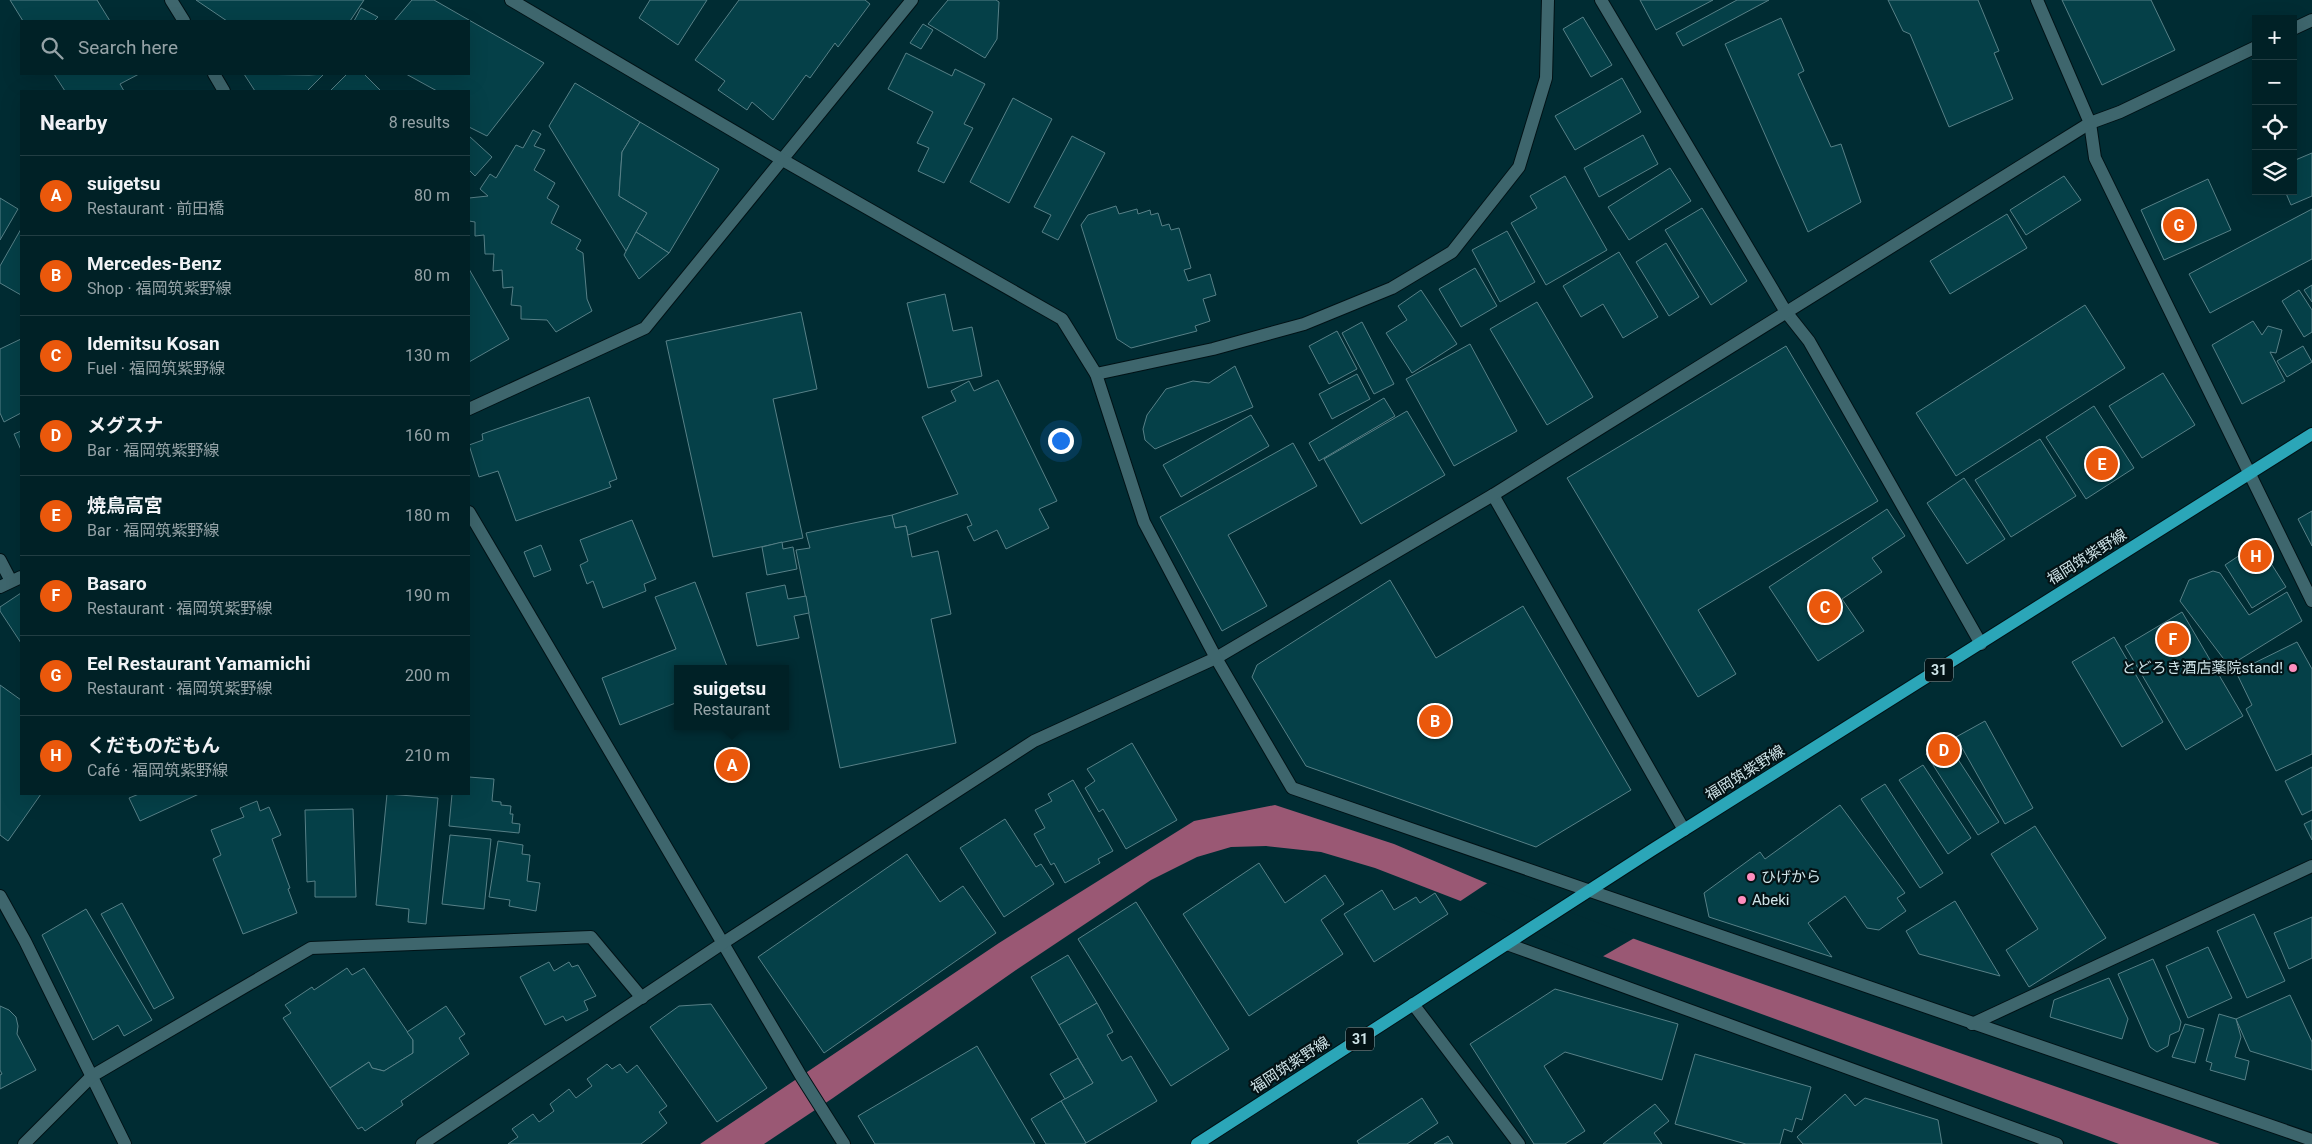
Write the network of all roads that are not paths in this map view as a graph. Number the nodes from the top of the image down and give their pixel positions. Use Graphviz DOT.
graph roads {
  1 [pos="171,0"];
  2 [pos="511,0"];
  3 [pos="912,0"];
  4 [pos="1548,0"];
  5 [pos="1602,0"];
  6 [pos="2037,0"];
  7 [pos="183,20"];
  8 [pos="2312,20"];
  9 [pos="2297,27"];
  10 [pos="2252,49"];
  11 [pos="215,75"];
  12 [pos="223,90"];
  13 [pos="2090,123"];
  14 [pos="781,159"];
  15 [pos="1786,312"];
  16 [pos="1096,374"];
  17 [pos="470,409"];
  18 [pos="2312,434"];
  19 [pos="2249,473"];
  20 [pos="1493,496"];
  21 [pos="470,514"];
  22 [pos="0,560"];
  23 [pos="11,582"];
  24 [pos="2312,601"];
  25 [pos="1981,644"];
  26 [pos="1216,658"];
  27 [pos="1684,830"];
  28 [pos="2312,866"];
  29 [pos="1591,891"];
  30 [pos="0,896"];
  31 [pos="723,943"];
  32 [pos="1507,944"];
  33 [pos="642,998"];
  34 [pos="1414,1004"];
  35 [pos="1972,1024"];
  36 [pos="92,1076"];
  37 [pos="2312,1140"];
  38 [pos="24,1144"];
  39 [pos="125,1144"];
  40 [pos="422,1144"];
  41 [pos="844,1144"];
  42 [pos="1197,1144"];
  43 [pos="1519,1144"];
  44 [pos="2057,1144"];
  1 -- 7 [label="street"];
  2 -- 14 [label="street"];
  3 -- 14 [label="street"];
  4 -- 16 [label="street"];
  5 -- 15 [label="street"];
  6 -- 13 [label="street"];
  8 -- 9 [label="street"];
  10 -- 13 [label="street"];
  11 -- 12 [label="street"];
  13 -- 15 [label="street"];
  13 -- 19 [label="street"];
  14 -- 16 [label="street"];
  14 -- 17 [label="street"];
  15 -- 20 [label="street"];
  15 -- 25 [label="street"];
  16 -- 26 [label="street"];
  18 -- 19 [label="main road, 福岡筑紫野線 / 31"];
  19 -- 24 [label="street"];
  19 -- 25 [label="main road, 福岡筑紫野線 / 31"];
  20 -- 26 [label="street"];
  20 -- 27 [label="street"];
  21 -- 31 [label="street"];
  22 -- 23 [label="street"];
  25 -- 27 [label="main road, 福岡筑紫野線 / 31"];
  26 -- 29 [label="street"];
  26 -- 31 [label="street"];
  27 -- 29 [label="main road, 福岡筑紫野線 / 31"];
  28 -- 35 [label="street"];
  29 -- 32 [label="main road, 福岡筑紫野線 / 31"];
  29 -- 35 [label="street"];
  30 -- 36 [label="street"];
  31 -- 33 [label="street"];
  31 -- 41 [label="street"];
  32 -- 34 [label="main road, 福岡筑紫野線 / 31"];
  32 -- 44 [label="street"];
  33 -- 36 [label="street"];
  33 -- 40 [label="street"];
  34 -- 42 [label="main road, 福岡筑紫野線 / 31"];
  34 -- 43 [label="street"];
  35 -- 37 [label="street"];
  36 -- 38 [label="street"];
  36 -- 39 [label="street"];
}
